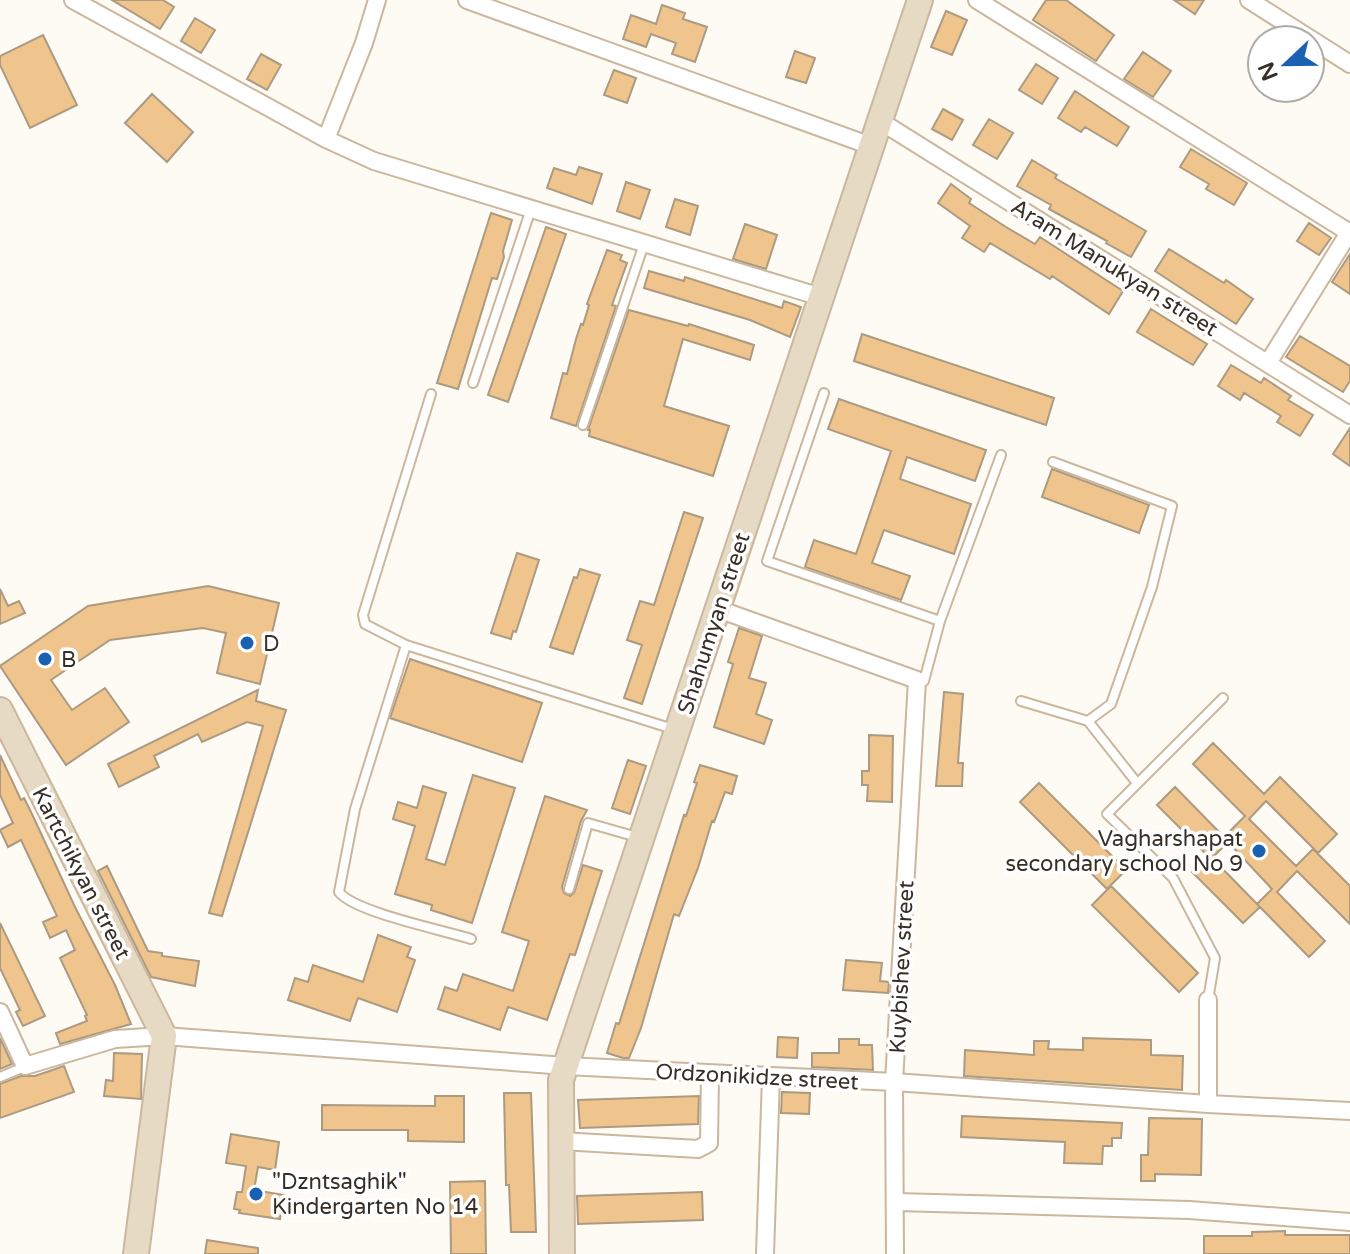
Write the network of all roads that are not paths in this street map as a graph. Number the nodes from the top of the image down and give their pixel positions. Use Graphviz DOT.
graph roads {
  1 [pos="73,0"];
  2 [pos="377,0"];
  3 [pos="467,0"];
  4 [pos="920,0"];
  5 [pos="977,0"];
  6 [pos="1249,0"];
  7 [pos="1350,64"];
  8 [pos="880,121"];
  9 [pos="326,139"];
  10 [pos="871,146"];
  11 [pos="531,209"];
  12 [pos="1350,232"];
  13 [pos="644,244"];
  14 [pos="821,297"];
  15 [pos="1268,363"];
  16 [pos="473,383"];
  17 [pos="824,393"];
  18 [pos="431,394"];
  19 [pos="1350,415"];
  20 [pos="583,425"];
  21 [pos="1001,455"];
  22 [pos="1053,462"];
  23 [pos="718,609"];
  24 [pos="940,621"];
  25 [pos="406,645"];
  26 [pos="920,680"];
  27 [pos="1223,698"];
  28 [pos="1021,701"];
  29 [pos="0,710"];
  30 [pos="1088,721"];
  31 [pos="678,730"];
  32 [pos="1137,783"];
  33 [pos="642,839"];
  34 [pos="569,889"];
  35 [pos="471,939"];
  36 [pos="1208,1000"];
  37 [pos="0,1012"];
  38 [pos="164,1036"];
  39 [pos="25,1066"];
  40 [pos="566,1066"];
  41 [pos="710,1074"];
  42 [pos="0,1077"];
  43 [pos="771,1077"];
  44 [pos="894,1082"];
  45 [pos="1208,1104"];
  46 [pos="1350,1111"];
  47 [pos="561,1141"];
  48 [pos="896,1202"];
  49 [pos="1350,1222"];
  50 [pos="136,1254"];
  51 [pos="562,1254"];
  52 [pos="765,1254"];
  53 [pos="895,1254"];
  1 -- 9 [label="street"];
  2 -- 9 [label="street"];
  3 -- 10 [label="street"];
  4 -- 8 [label="main road, Shahumyan street"];
  5 -- 12 [label="street"];
  6 -- 7 [label="street"];
  8 -- 10 [label="main road, Shahumyan street"];
  8 -- 15 [label="street, Aram Manukyan street"];
  9 -- 11 [label="street"];
  10 -- 14 [label="main road, Shahumyan street"];
  11 -- 13 [label="street"];
  11 -- 16 [label="lane"];
  12 -- 15 [label="street"];
  13 -- 14 [label="street"];
  13 -- 20 [label="lane"];
  14 -- 23 [label="main road, Shahumyan street"];
  15 -- 19 [label="street, Aram Manukyan street"];
  17 -- 24 [label="lane"];
  18 -- 25 [label="lane"];
  21 -- 24 [label="lane"];
  22 -- 30 [label="lane"];
  23 -- 26 [label="street"];
  23 -- 31 [label="main road, Shahumyan street"];
  24 -- 26 [label="lane"];
  25 -- 31 [label="lane"];
  25 -- 35 [label="lane"];
  26 -- 44 [label="street, Kuybishev street"];
  27 -- 32 [label="lane"];
  28 -- 30 [label="lane"];
  29 -- 38 [label="main road, Kartchikyan street"];
  30 -- 32 [label="lane"];
  31 -- 33 [label="main road, Shahumyan street"];
  32 -- 36 [label="lane"];
  33 -- 34 [label="lane"];
  33 -- 40 [label="main road, Shahumyan street"];
  36 -- 45 [label="street"];
  37 -- 39 [label="street"];
  38 -- 39 [label="street, Ordzonikidze street"];
  38 -- 40 [label="street, Ordzonikidze street"];
  38 -- 50 [label="main road"];
  39 -- 42 [label="lane"];
  40 -- 41 [label="street, Ordzonikidze street"];
  40 -- 47 [label="main road, Shahumyan street"];
  41 -- 43 [label="street, Ordzonikidze street"];
  41 -- 47 [label="street"];
  43 -- 44 [label="street, Ordzonikidze street"];
  43 -- 52 [label="street"];
  44 -- 45 [label="street, Ordzonikidze street"];
  44 -- 48 [label="street, Kuybishev street"];
  45 -- 46 [label="street, Ordzonikidze street"];
  47 -- 51 [label="main road, Shahumyan street"];
  48 -- 49 [label="street"];
  48 -- 53 [label="street, Kuybishev street"];
}
